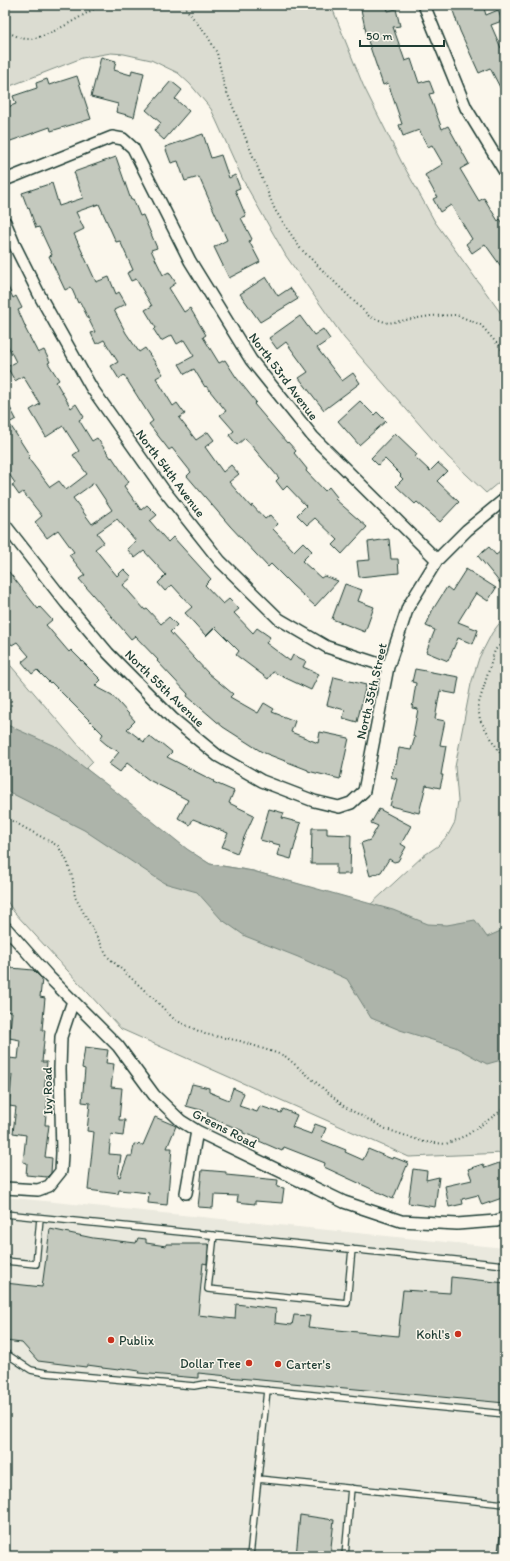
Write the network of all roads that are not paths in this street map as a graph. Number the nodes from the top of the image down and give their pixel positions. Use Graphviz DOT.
graph roads {
  1 [pos="424,5"];
  2 [pos="505,172"];
  3 [pos="5,180"];
  4 [pos="5,222"];
  5 [pos="505,500"];
  6 [pos="5,525"];
  7 [pos="437,560"];
  8 [pos="388,667"];
  9 [pos="351,804"];
  10 [pos="5,927"];
  11 [pos="72,1001"];
  12 [pos="197,1131"];
  13 [pos="5,1188"];
  14 [pos="186,1194"];
  15 [pos="5,1214"];
  16 [pos="40,1218"];
  17 [pos="505,1218"];
  18 [pos="214,1235"];
  19 [pos="352,1249"];
  20 [pos="5,1261"];
  21 [pos="505,1265"];
  22 [pos="5,1353"];
  23 [pos="267,1390"];
  24 [pos="505,1414"];
  25 [pos="258,1479"];
  26 [pos="351,1488"];
  27 [pos="505,1504"];
  28 [pos="505,1523"];
  29 [pos="504,1534"];
  30 [pos="250,1556"];
  31 [pos="344,1556"];
  32 [pos="502,1556"];
  1 -- 2 [label="street"];
  3 -- 7 [label="street, North 53rd Avenue"];
  4 -- 8 [label="street, North 54th Avenue"];
  5 -- 7 [label="street, North 35th Street"];
  6 -- 9 [label="street, North 55th Avenue"];
  7 -- 8 [label="street, North 35th Street"];
  8 -- 9 [label="street, North 35th Street"];
  10 -- 11 [label="street, Greens Road"];
  11 -- 12 [label="street, Greens Road"];
  11 -- 13 [label="street, Ivy Road"];
  12 -- 14 [label="street"];
  12 -- 17 [label="street, Greens Road"];
  15 -- 16 [label="lane"];
  16 -- 18 [label="lane"];
  16 -- 20 [label="lane"];
  18 -- 19 [label="lane"];
  18 -- 19 [label="lane"];
  19 -- 21 [label="lane"];
  22 -- 23 [label="lane"];
  23 -- 24 [label="lane"];
  23 -- 25 [label="lane"];
  25 -- 26 [label="lane"];
  25 -- 30 [label="lane"];
  26 -- 27 [label="lane"];
  26 -- 31 [label="lane"];
  28 -- 29 [label="lane"];
  29 -- 32 [label="lane"];
}
